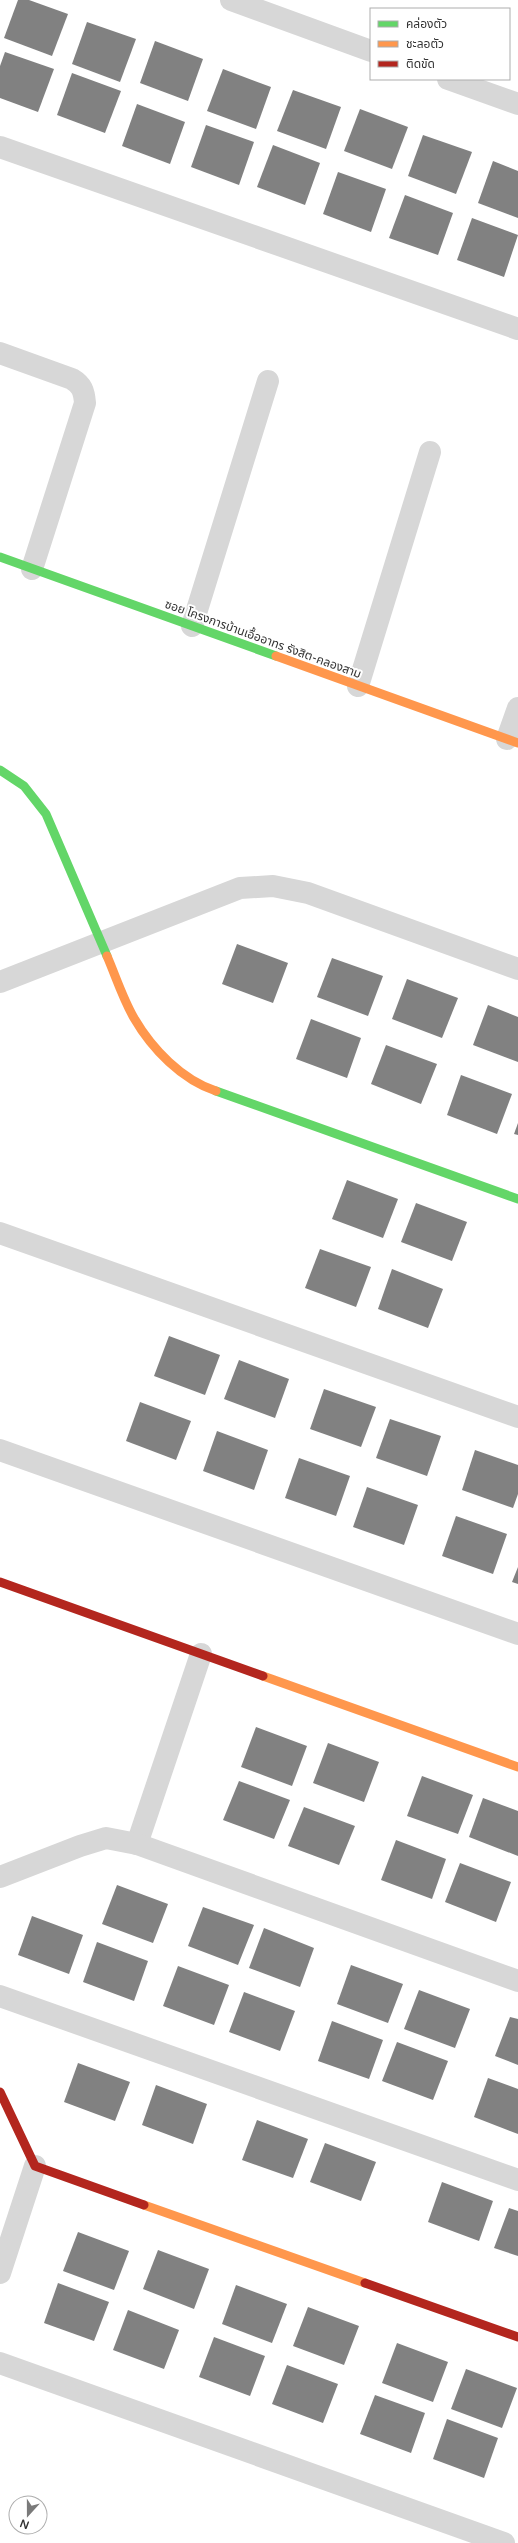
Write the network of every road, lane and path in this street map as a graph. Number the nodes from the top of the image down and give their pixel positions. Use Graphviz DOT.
graph roads {
  1 [pos="231,0"];
  2 [pos="370,51"];
  3 [pos="451,80"];
  4 [pos="518,104"];
  5 [pos="0,147"];
  6 [pos="518,329"];
  7 [pos="0,353"];
  8 [pos="268,381"];
  9 [pos="430,452"];
  10 [pos="0,557"];
  11 [pos="32,569"];
  12 [pos="192,626"];
  13 [pos="358,686"];
  14 [pos="518,708"];
  15 [pos="512,741"];
  16 [pos="0,770"];
  17 [pos="102,942"];
  18 [pos="518,969"];
  19 [pos="0,982"];
  20 [pos="518,1199"];
  21 [pos="0,1233"];
  22 [pos="518,1417"];
  23 [pos="0,1450"];
  24 [pos="0,1582"];
  25 [pos="518,1634"];
  26 [pos="201,1654"];
  27 [pos="518,1767"];
  28 [pos="137,1844"];
  29 [pos="0,1877"];
  30 [pos="518,1981"];
  31 [pos="0,1996"];
  32 [pos="0,2092"];
  33 [pos="35,2166"];
  34 [pos="518,2180"];
  35 [pos="0,2273"];
  36 [pos="518,2337"];
  37 [pos="0,2363"];
  38 [pos="504,2543"];
  1 -- 2 [label="street"];
  3 -- 4 [label="street"];
  5 -- 6 [label="street"];
  7 -- 11 [label="street"];
  8 -- 12 [label="street"];
  9 -- 13 [label="street"];
  10 -- 11 [label="street, ซอย โครงการบ้านเอื้ออาทร รังสิต-คลองสาม"];
  11 -- 12 [label="street, ซอย โครงการบ้านเอื้ออาทร รังสิต-คลองสาม"];
  12 -- 13 [label="street, ซอย โครงการบ้านเอื้ออาทร รังสิต-คลองสาม"];
  13 -- 15 [label="street, ซอย โครงการบ้านเอื้ออาทร รังสิต-คลองสาม"];
  14 -- 15 [label="street"];
  16 -- 17 [label="street"];
  17 -- 18 [label="street"];
  17 -- 19 [label="street"];
  17 -- 20 [label="street"];
  21 -- 22 [label="street"];
  23 -- 25 [label="street"];
  24 -- 26 [label="street"];
  26 -- 27 [label="street"];
  26 -- 28 [label="street"];
  28 -- 29 [label="street"];
  28 -- 30 [label="street"];
  31 -- 34 [label="street"];
  32 -- 33 [label="street"];
  33 -- 35 [label="street"];
  33 -- 36 [label="street"];
  37 -- 38 [label="street"];
}
